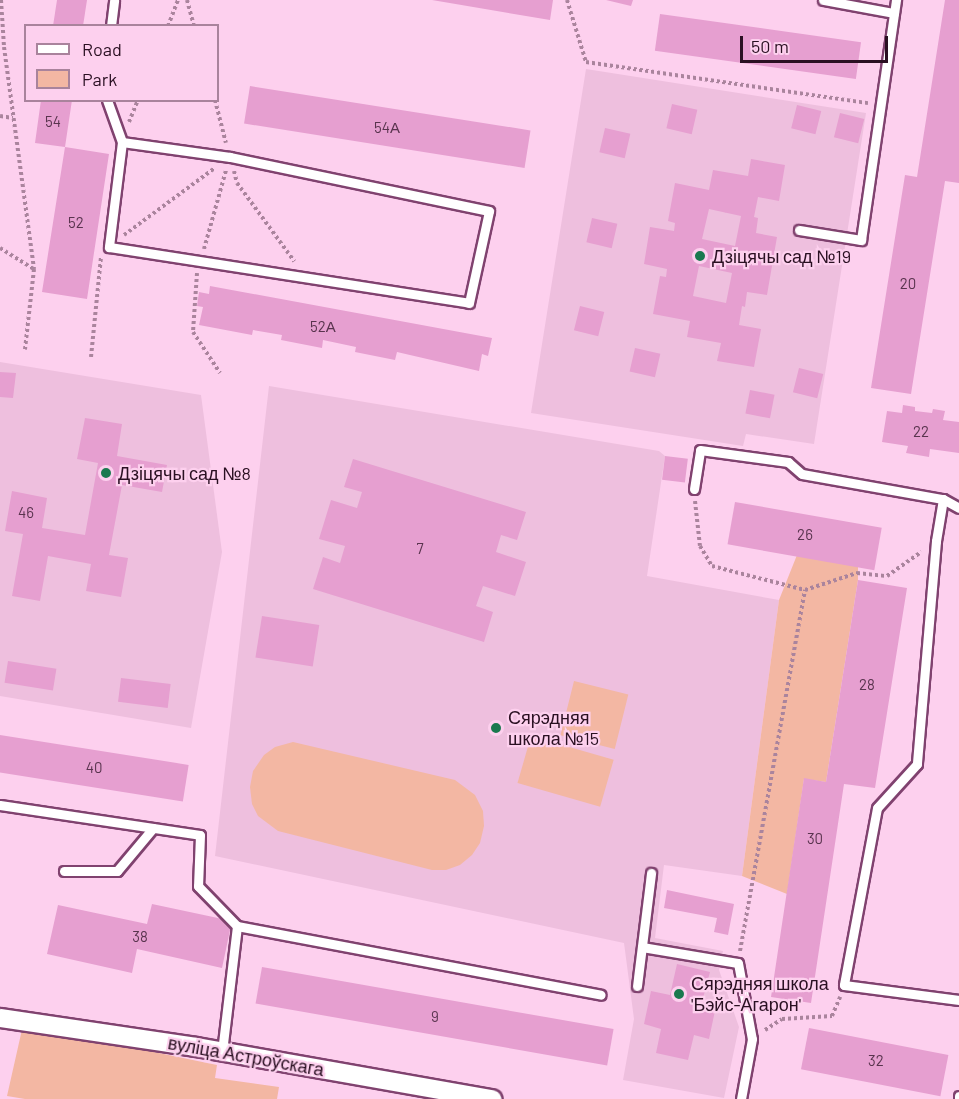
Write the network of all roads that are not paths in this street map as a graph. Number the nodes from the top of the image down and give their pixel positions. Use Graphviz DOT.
graph roads {
  1 [pos="114,0"];
  2 [pos="823,0"];
  3 [pos="896,0"];
  4 [pos="894,13"];
  5 [pos="111,24"];
  6 [pos="108,102"];
  7 [pos="122,142"];
  8 [pos="799,230"];
  9 [pos="694,489"];
  10 [pos="943,500"];
  11 [pos="959,501"];
  12 [pos="959,508"];
  13 [pos="0,805"];
  14 [pos="153,828"];
  15 [pos="64,871"];
  16 [pos="651,873"];
  17 [pos="237,926"];
  18 [pos="642,947"];
  19 [pos="637,986"];
  20 [pos="601,995"];
  21 [pos="959,1000"];
  22 [pos="0,1018"];
  23 [pos="222,1051"];
  24 [pos="439,1095"];
  25 [pos="492,1099"];
  26 [pos="741,1099"];
  1 -- 5 [label="lane"];
  2 -- 4 [label="lane"];
  3 -- 4 [label="lane"];
  4 -- 8 [label="lane"];
  6 -- 7 [label="lane"];
  7 -- 7 [label="lane"];
  9 -- 10 [label="lane"];
  10 -- 11 [label="lane"];
  10 -- 12 [label="lane"];
  10 -- 21 [label="lane"];
  13 -- 14 [label="lane"];
  14 -- 15 [label="lane"];
  14 -- 17 [label="lane"];
  16 -- 18 [label="lane"];
  17 -- 20 [label="lane"];
  17 -- 23 [label="lane"];
  18 -- 19 [label="lane"];
  18 -- 26 [label="lane"];
  22 -- 23 [label="street, вуліца Астроўскага"];
  23 -- 24 [label="street, вуліца Астроўскага"];
  24 -- 25 [label="street, вуліца Астроўскага"];
}
